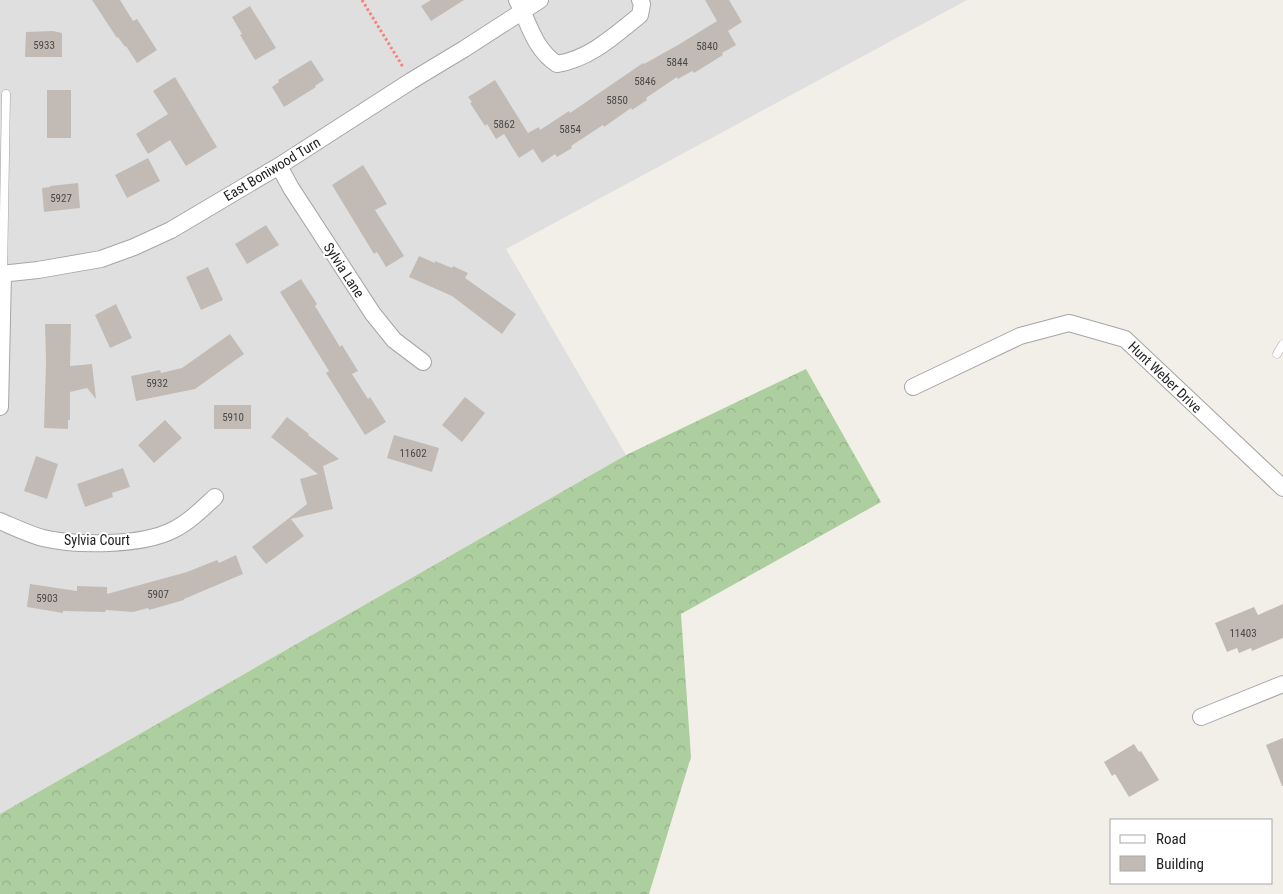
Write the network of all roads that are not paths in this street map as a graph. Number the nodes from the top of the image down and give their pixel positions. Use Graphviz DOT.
graph roads {
  1 [pos="540,0"];
  2 [pos="640,0"];
  3 [pos="520,5"];
  4 [pos="6,94"];
  5 [pos="279,166"];
  6 [pos="1,274"];
  7 [pos="1283,344"];
  8 [pos="1277,354"];
  9 [pos="423,362"];
  10 [pos="913,387"];
  11 [pos="0,408"];
  12 [pos="1283,488"];
  13 [pos="215,496"];
  14 [pos="0,521"];
  15 [pos="1283,684"];
  16 [pos="1201,718"];
  1 -- 3 [label="street, East Boniwood Turn"];
  2 -- 3 [label="street"];
  3 -- 5 [label="street, East Boniwood Turn"];
  4 -- 6 [label="lane"];
  5 -- 6 [label="street, East Boniwood Turn"];
  5 -- 9 [label="street, Sylvia Lane"];
  6 -- 11 [label="street"];
  7 -- 8 [label="lane"];
  10 -- 12 [label="street, Hunt Weber Drive"];
  13 -- 14 [label="street, Sylvia Court"];
  15 -- 16 [label="street"];
}
